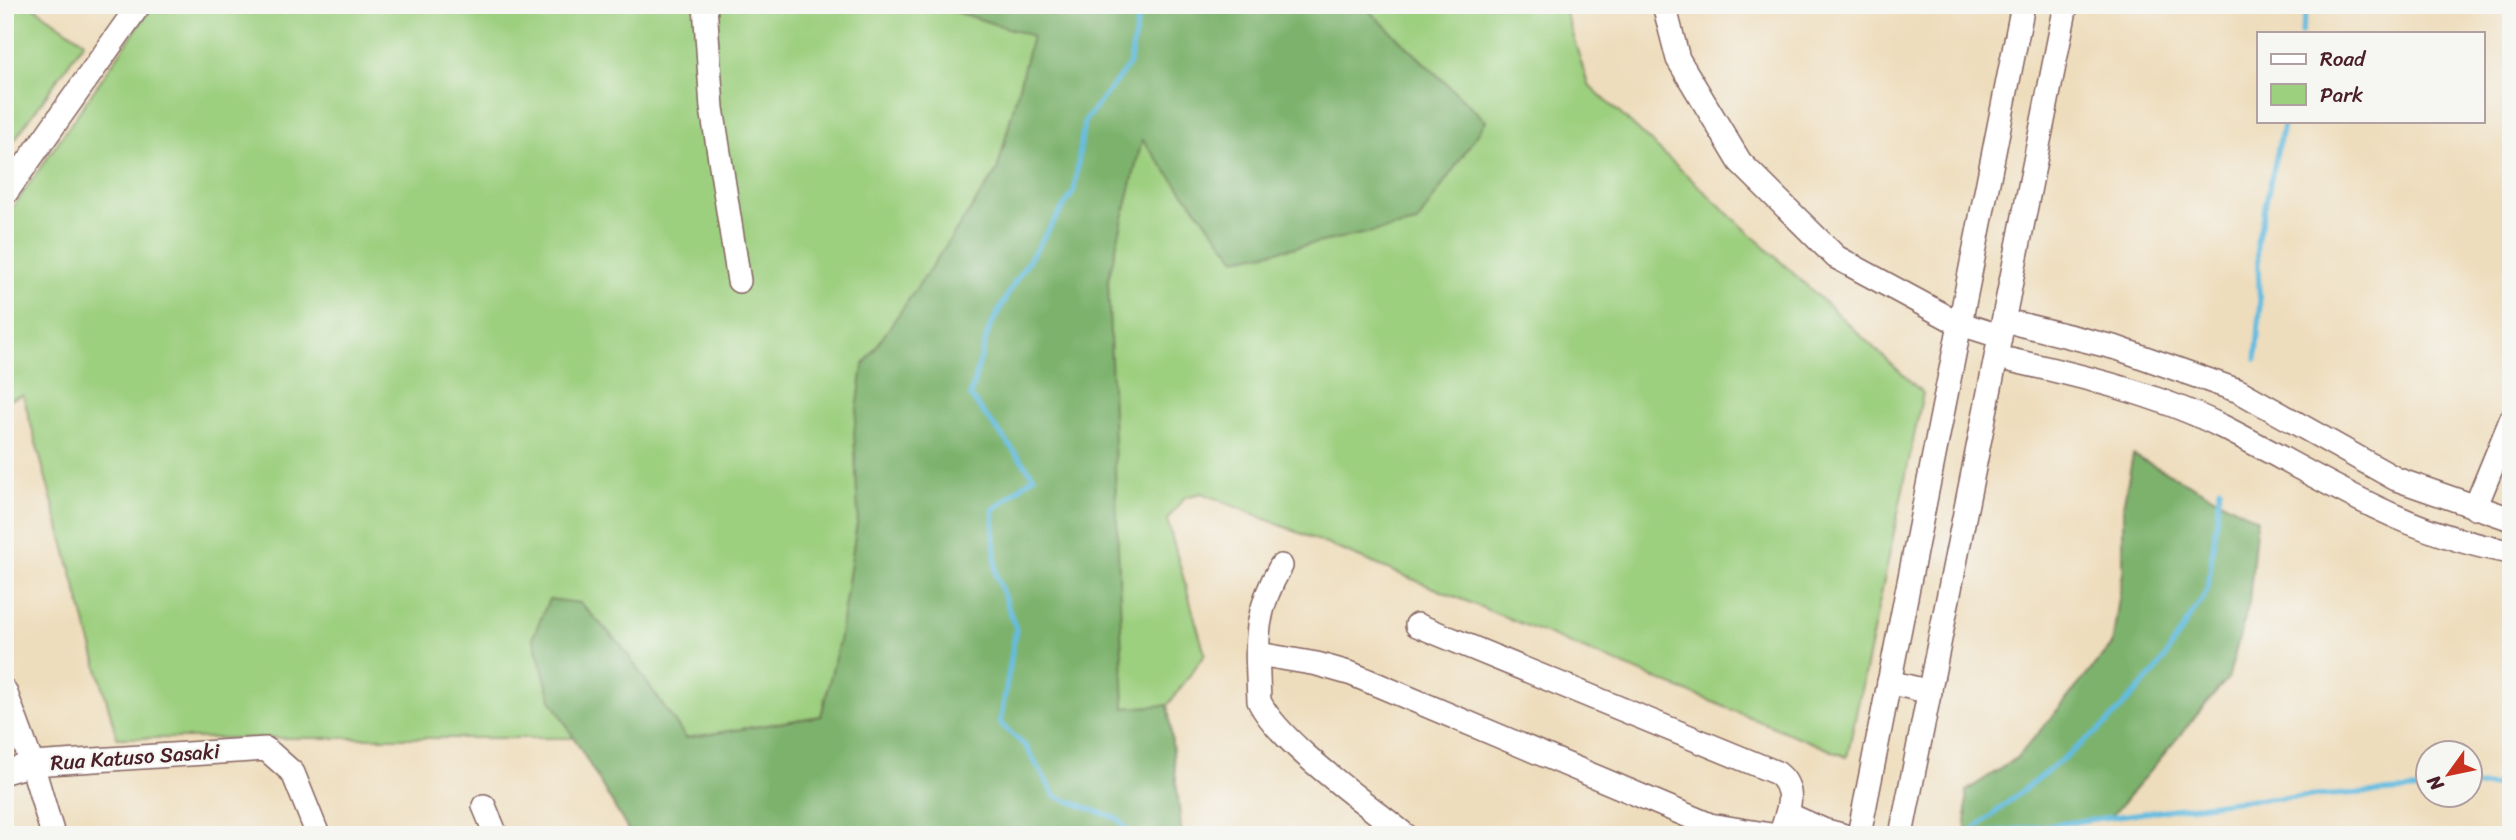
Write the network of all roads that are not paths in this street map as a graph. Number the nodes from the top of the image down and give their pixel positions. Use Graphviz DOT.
graph roads {
  1 [pos="139,5"];
  2 [pos="705,5"];
  3 [pos="1664,5"];
  4 [pos="2023,5"];
  5 [pos="2066,5"];
  6 [pos="5,194"];
  7 [pos="739,281"];
  8 [pos="1958,323"];
  9 [pos="2019,324"];
  10 [pos="2063,335"];
  11 [pos="1999,336"];
  12 [pos="2010,360"];
  13 [pos="2059,371"];
  14 [pos="2511,420"];
  15 [pos="2476,508"];
  16 [pos="2511,519"];
  17 [pos="2511,552"];
  18 [pos="1281,566"];
  19 [pos="1418,625"];
  20 [pos="1258,654"];
  21 [pos="1889,682"];
  22 [pos="5,691"];
  23 [pos="1930,692"];
  24 [pos="32,764"];
  25 [pos="5,772"];
  26 [pos="484,806"];
  27 [pos="1784,825"];
  28 [pos="53,835"];
  29 [pos="318,835"];
  30 [pos="496,835"];
  31 [pos="1405,835"];
  32 [pos="1771,835"];
  33 [pos="1842,835"];
  34 [pos="1859,835"];
  35 [pos="1901,835"];
  1 -- 6 [label="street"];
  2 -- 7 [label="street"];
  3 -- 8 [label="street"];
  4 -- 8 [label="street"];
  5 -- 11 [label="street"];
  8 -- 11 [label="street"];
  8 -- 21 [label="street"];
  9 -- 10 [label="street"];
  10 -- 13 [label="street"];
  10 -- 15 [label="street"];
  11 -- 23 [label="street"];
  12 -- 13 [label="street"];
  13 -- 17 [label="street"];
  14 -- 15 [label="street"];
  15 -- 16 [label="street"];
  18 -- 20 [label="street"];
  19 -- 27 [label="street"];
  20 -- 31 [label="street"];
  20 -- 32 [label="street"];
  21 -- 23 [label="street"];
  21 -- 34 [label="street"];
  22 -- 24 [label="street"];
  23 -- 35 [label="street"];
  24 -- 25 [label="street, Rua Katuso Sasaki"];
  24 -- 28 [label="street"];
  24 -- 29 [label="street, Rua Katuso Sasaki"];
  26 -- 30 [label="street"];
  27 -- 33 [label="street"];
}
